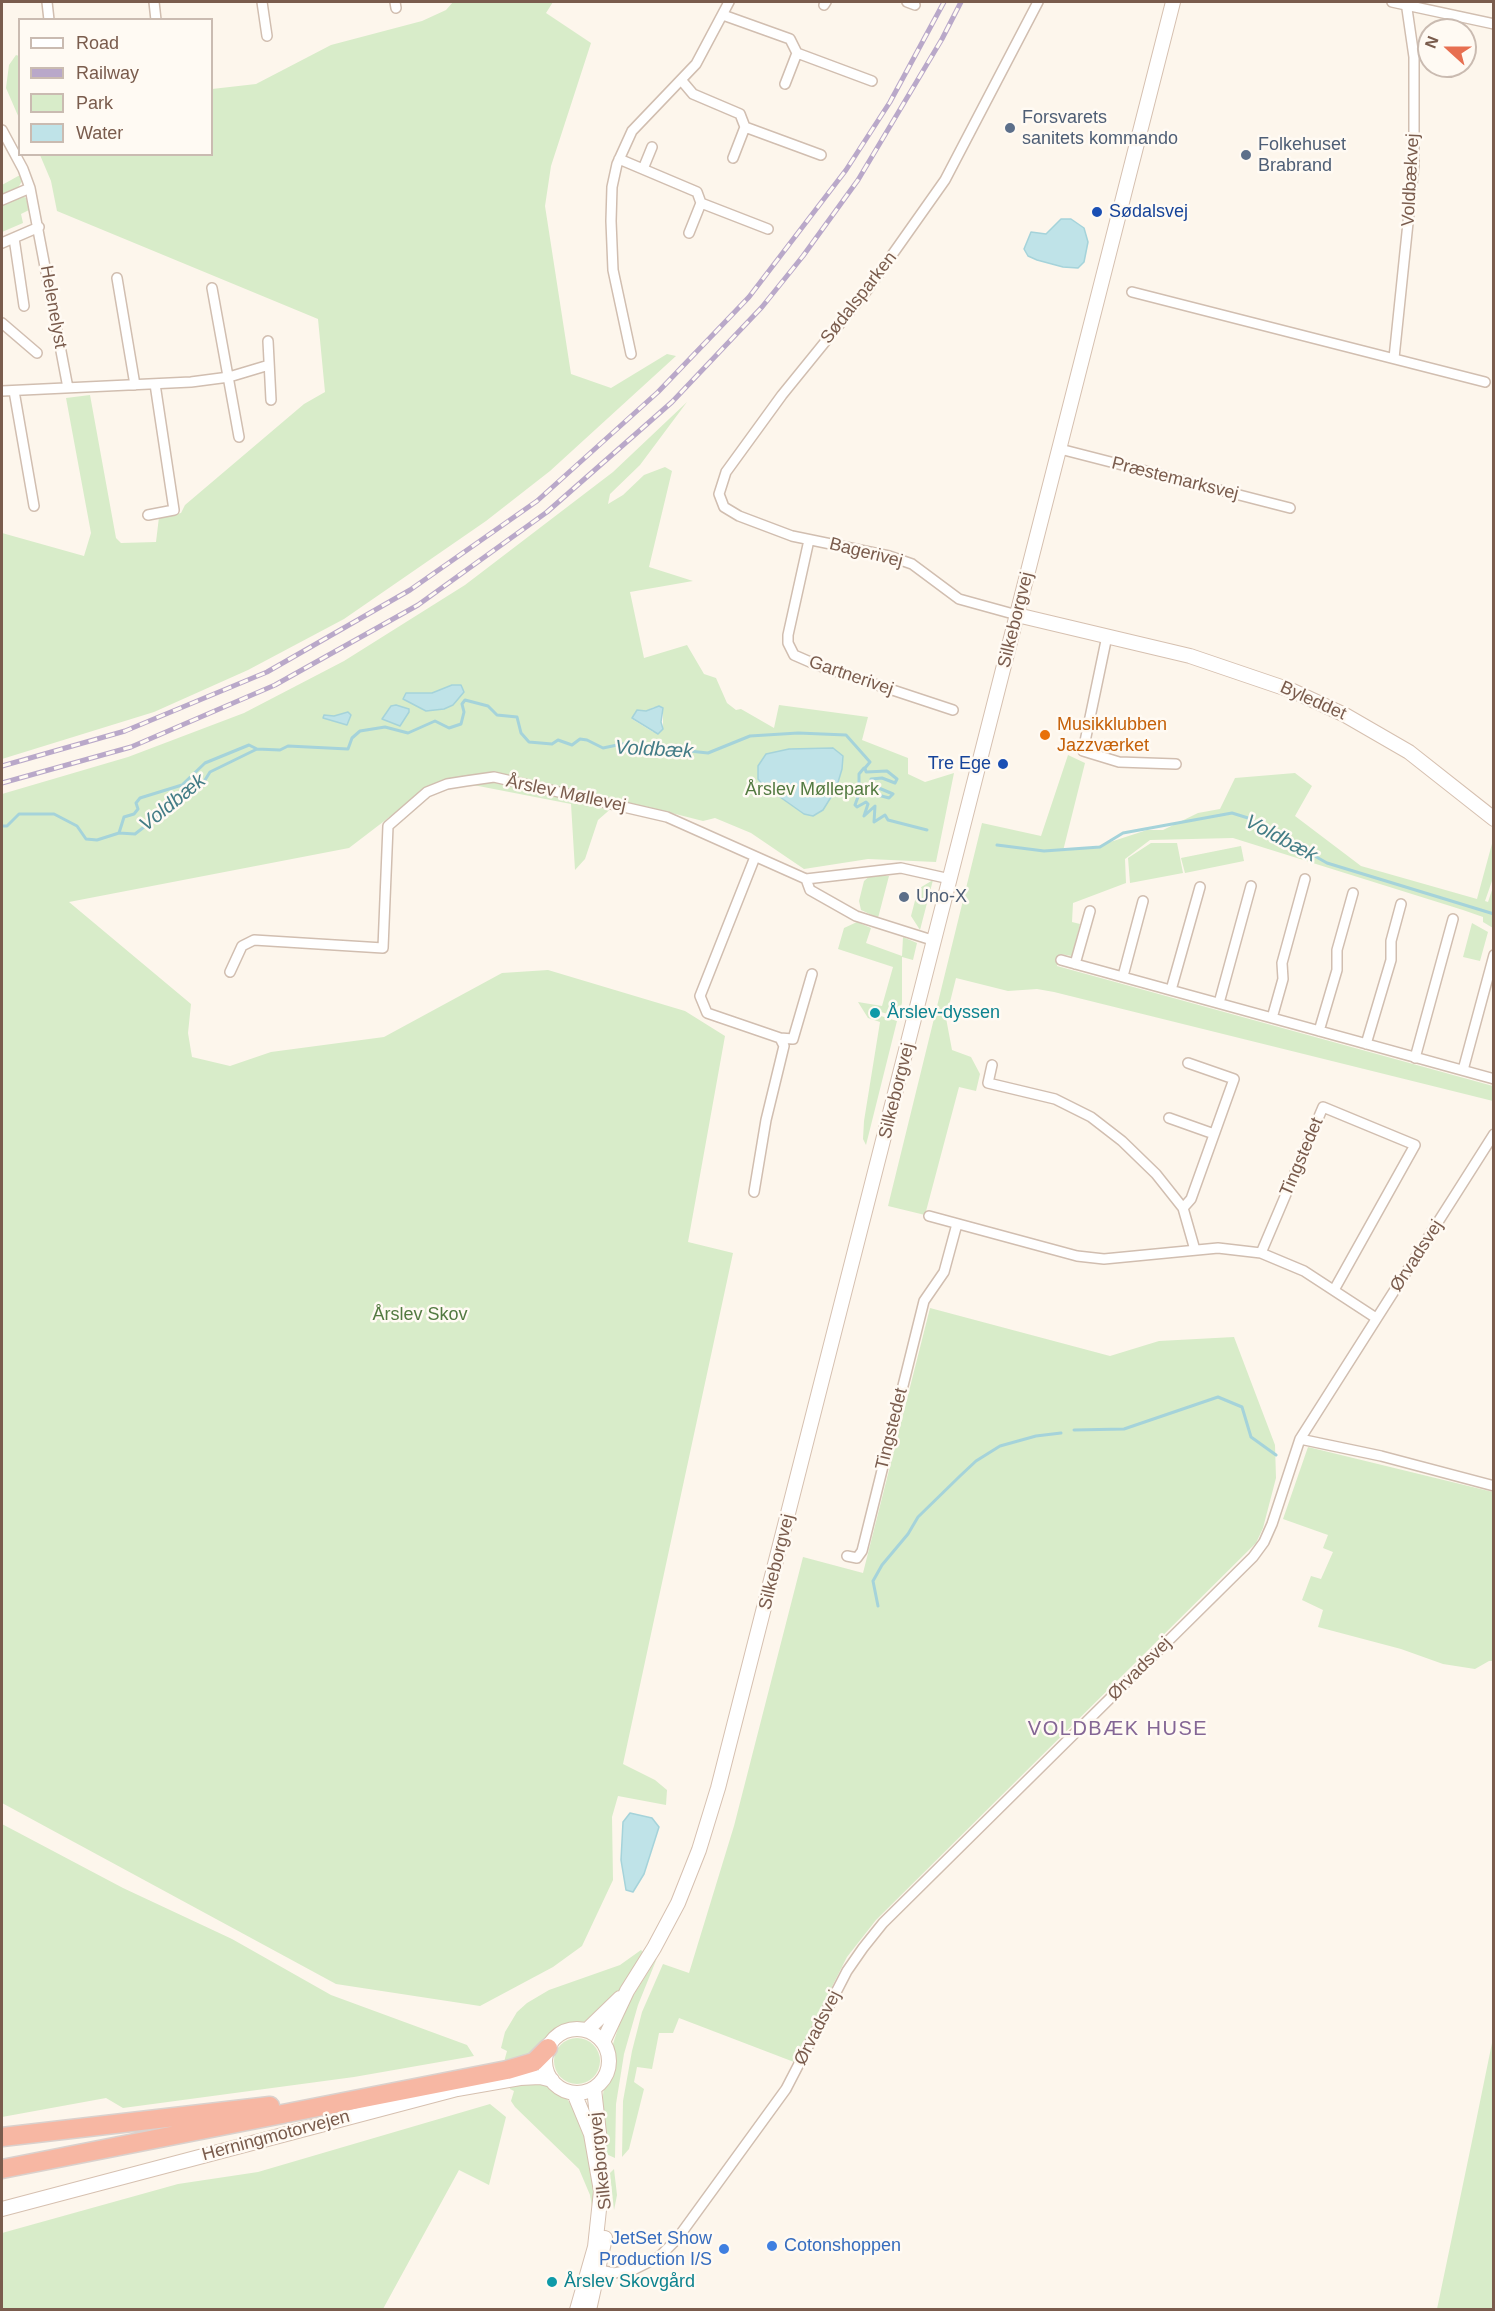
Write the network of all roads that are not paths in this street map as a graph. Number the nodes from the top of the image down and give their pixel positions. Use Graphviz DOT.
graph roads {
  1 [pos="47,2"];
  2 [pos="154,2"];
  3 [pos="262,2"];
  4 [pos="729,2"];
  5 [pos="1038,2"];
  6 [pos="1173,2"];
  7 [pos="1392,2"];
  8 [pos="1406,3"];
  9 [pos="723,15"];
  10 [pos="49,18"];
  11 [pos="156,18"];
  12 [pos="1494,24"];
  13 [pos="267,36"];
  14 [pos="797,53"];
  15 [pos="682,81"];
  16 [pos="872,81"];
  17 [pos="785,84"];
  18 [pos="745,127"];
  19 [pos="2,130"];
  20 [pos="652,147"];
  21 [pos="821,155"];
  22 [pos="733,158"];
  23 [pos="619,159"];
  24 [pos="643,169"];
  25 [pos="30,188"];
  26 [pos="2,200"];
  27 [pos="701,203"];
  28 [pos="39,227"];
  29 [pos="768,229"];
  30 [pos="690,233"];
  31 [pos="14,238"];
  32 [pos="2,243"];
  33 [pos="117,278"];
  34 [pos="212,288"];
  35 [pos="1132,292"];
  36 [pos="24,306"];
  37 [pos="2,322"];
  38 [pos="268,341"];
  39 [pos="37,353"];
  40 [pos="631,354"];
  41 [pos="1394,358"];
  42 [pos="270,365"];
  43 [pos="229,376"];
  44 [pos="1485,382"];
  45 [pos="155,384"];
  46 [pos="135,385"];
  47 [pos="68,388"];
  48 [pos="2,391"];
  49 [pos="14,391"];
  50 [pos="271,400"];
  51 [pos="239,437"];
  52 [pos="1060,449"];
  53 [pos="34,506"];
  54 [pos="1290,508"];
  55 [pos="148,515"];
  56 [pos="809,540"];
  57 [pos="1017,615"];
  58 [pos="1107,636"];
  59 [pos="953,710"];
  60 [pos="1176,764"];
  61 [pos="1494,819"];
  62 [pos="755,857"];
  63 [pos="806,879"];
  64 [pos="951,879"];
  65 [pos="1305,879"];
  66 [pos="1251,886"];
  67 [pos="1200,887"];
  68 [pos="1353,893"];
  69 [pos="1143,901"];
  70 [pos="1401,904"];
  71 [pos="1090,910"];
  72 [pos="1453,919"];
  73 [pos="934,941"];
  74 [pos="1494,955"];
  75 [pos="1061,960"];
  76 [pos="1075,964"];
  77 [pos="230,972"];
  78 [pos="812,974"];
  79 [pos="1123,976"];
  80 [pos="1171,990"];
  81 [pos="1219,1003"];
  82 [pos="1272,1018"];
  83 [pos="1319,1031"];
  84 [pos="780,1038"];
  85 [pos="1366,1044"];
  86 [pos="1415,1058"];
  87 [pos="1188,1063"];
  88 [pos="992,1065"];
  89 [pos="1463,1070"];
  90 [pos="1494,1079"];
  91 [pos="1169,1118"];
  92 [pos="1215,1134"];
  93 [pos="1494,1134"];
  94 [pos="754,1192"];
  95 [pos="1184,1208"];
  96 [pos="929,1216"];
  97 [pos="957,1224"];
  98 [pos="1195,1250"];
  99 [pos="1262,1253"];
  100 [pos="1334,1290"];
  101 [pos="1376,1318"];
  102 [pos="1300,1439"];
  103 [pos="1494,1486"];
  104 [pos="847,1556"];
  105 [pos="627,1991"];
  106 [pos="587,2031"];
  107 [pos="603,2042"];
  108 [pos="548,2048"];
  109 [pos="552,2080"];
  110 [pos="594,2089"];
  111 [pos="404,2091"];
  112 [pos="574,2093"];
  113 [pos="2,2137"];
  114 [pos="2,2169"];
  115 [pos="2,2209"];
  116 [pos="595,2269"];
  117 [pos="577,2310"];
  118 [pos="589,2310"];
  1 -- 10 [label="street"];
  2 -- 11 [label="street"];
  3 -- 13 [label="street"];
  4 -- 9 [label="street"];
  5 -- 56 [label="street, Sødalsparken"];
  6 -- 52 [label="main road, Silkeborgvej"];
  7 -- 8 [label="street"];
  8 -- 12 [label="street"];
  8 -- 41 [label="street, Voldbækvej"];
  9 -- 14 [label="street"];
  9 -- 15 [label="street"];
  14 -- 16 [label="street"];
  14 -- 17 [label="street"];
  15 -- 18 [label="street"];
  15 -- 23 [label="street"];
  18 -- 21 [label="street"];
  18 -- 22 [label="street"];
  19 -- 25 [label="street, Helenelyst"];
  20 -- 24 [label="street"];
  23 -- 24 [label="street"];
  23 -- 40 [label="street"];
  24 -- 27 [label="street"];
  25 -- 26 [label="street"];
  25 -- 28 [label="street, Helenelyst"];
  27 -- 29 [label="street"];
  27 -- 30 [label="street"];
  28 -- 31 [label="street"];
  28 -- 47 [label="street, Helenelyst"];
  31 -- 32 [label="street"];
  31 -- 36 [label="street, Helenelyst"];
  33 -- 46 [label="street"];
  34 -- 43 [label="street"];
  35 -- 41 [label="street"];
  37 -- 39 [label="street, Helenelyst"];
  38 -- 42 [label="street"];
  41 -- 44 [label="street"];
  42 -- 43 [label="street"];
  42 -- 50 [label="street"];
  43 -- 45 [label="street"];
  43 -- 51 [label="street"];
  45 -- 46 [label="street"];
  45 -- 55 [label="street"];
  46 -- 47 [label="street"];
  47 -- 49 [label="street"];
  48 -- 49 [label="street"];
  49 -- 53 [label="street"];
  52 -- 54 [label="street, Præstemarksvej"];
  52 -- 57 [label="main road, Silkeborgvej"];
  56 -- 57 [label="street, Bagerivej"];
  56 -- 59 [label="street, Gartnerivej"];
  57 -- 58 [label="main road, Byleddet"];
  57 -- 64 [label="main road, Silkeborgvej"];
  58 -- 60 [label="street"];
  58 -- 61 [label="main road, Byleddet"];
  62 -- 63 [label="street, Årslev Møllevej"];
  62 -- 77 [label="street, Årslev Møllevej"];
  62 -- 84 [label="street"];
  63 -- 64 [label="street, Årslev Møllevej"];
  63 -- 73 [label="street, Årslev Møllevej"];
  64 -- 73 [label="main road, Silkeborgvej"];
  65 -- 82 [label="street"];
  66 -- 81 [label="street"];
  67 -- 80 [label="street"];
  68 -- 83 [label="street"];
  69 -- 79 [label="street"];
  70 -- 85 [label="street"];
  71 -- 76 [label="street"];
  72 -- 86 [label="street"];
  73 -- 105 [label="main road, Silkeborgvej"];
  74 -- 89 [label="street"];
  75 -- 76 [label="street"];
  76 -- 79 [label="street"];
  78 -- 84 [label="street"];
  79 -- 80 [label="street"];
  80 -- 81 [label="street"];
  81 -- 82 [label="street"];
  82 -- 83 [label="street"];
  83 -- 85 [label="street"];
  84 -- 94 [label="street"];
  85 -- 86 [label="street"];
  86 -- 89 [label="street"];
  87 -- 92 [label="street"];
  88 -- 95 [label="street"];
  89 -- 90 [label="street"];
  91 -- 92 [label="street"];
  92 -- 95 [label="street"];
  93 -- 101 [label="street, Ørvadsvej"];
  95 -- 98 [label="street"];
  96 -- 97 [label="street"];
  97 -- 98 [label="street"];
  97 -- 104 [label="street, Tingstedet"];
  98 -- 99 [label="street"];
  99 -- 100 [label="street"];
  99 -- 100 [label="street, Tingstedet"];
  100 -- 101 [label="street"];
  101 -- 102 [label="street, Ørvadsvej"];
  102 -- 103 [label="street"];
  102 -- 116 [label="street, Ørvadsvej"];
  105 -- 106 [label="main road, Silkeborgvej"];
  105 -- 107 [label="main road, Silkeborgvej"];
  106 -- 107 [label="main road"];
  106 -- 108 [label="main road"];
  107 -- 110 [label="main road"];
  108 -- 109 [label="main road"];
  108 -- 111 [label="highway, Herningmotorvejen"];
  109 -- 112 [label="main road"];
  109 -- 115 [label="main road, Herningmotorvejen"];
  110 -- 112 [label="main road"];
  110 -- 116 [label="main road, Silkeborgvej"];
  111 -- 113 [label="highway"];
  111 -- 114 [label="highway, Herningmotorvejen"];
  112 -- 116 [label="main road, Silkeborgvej"];
  116 -- 117 [label="main road, Silkeborgvej"];
  116 -- 118 [label="main road, Silkeborgvej"];
}
